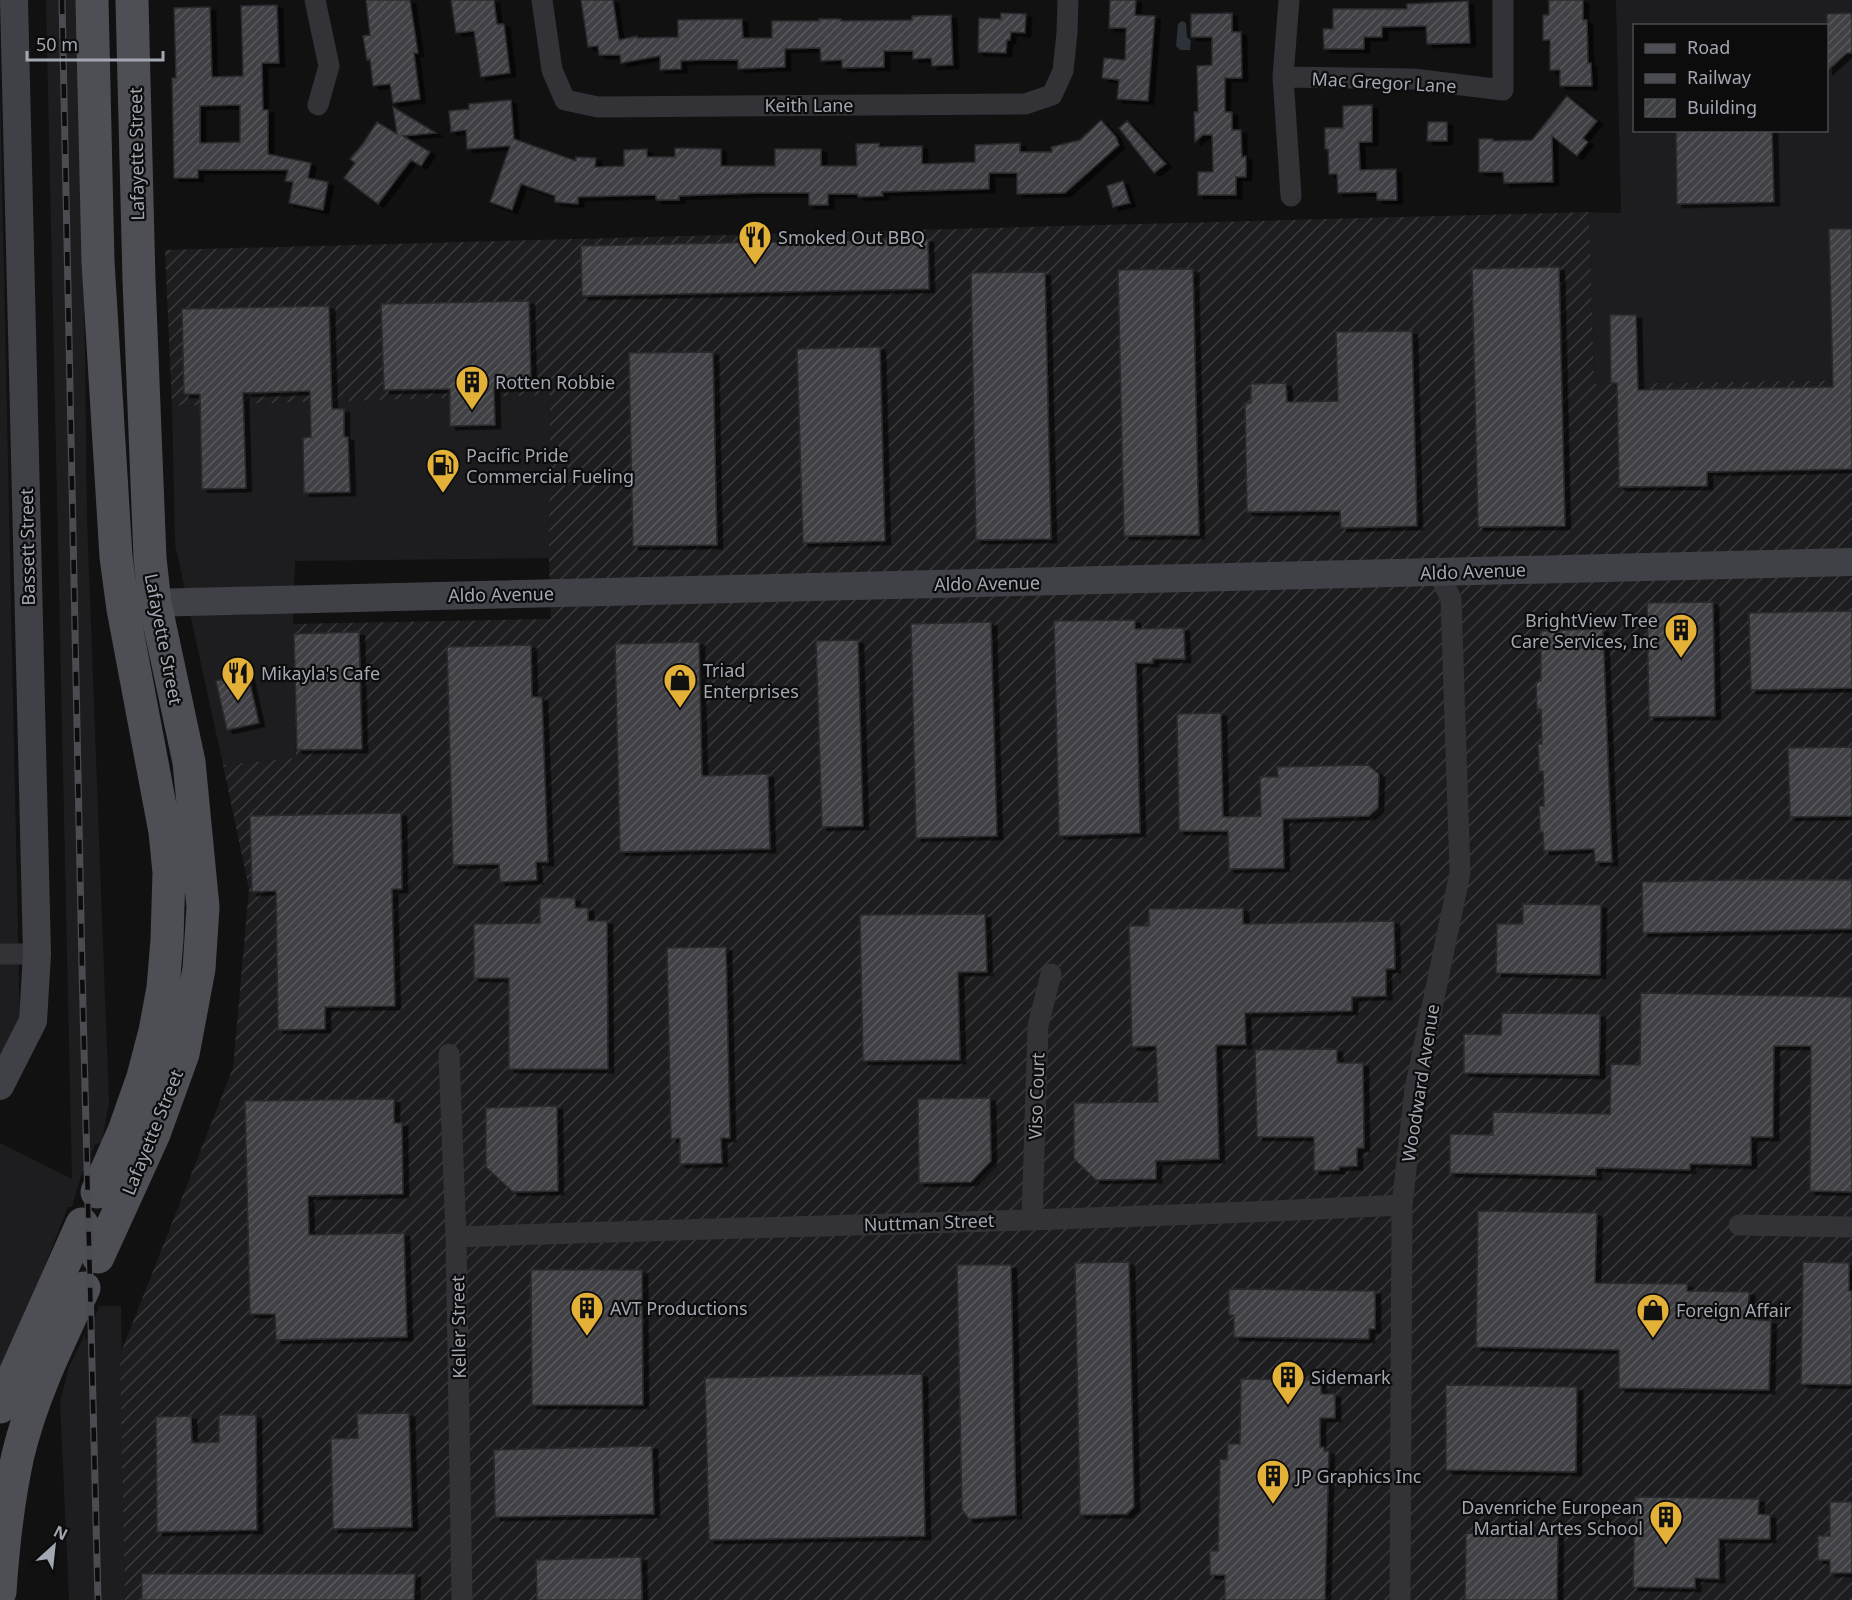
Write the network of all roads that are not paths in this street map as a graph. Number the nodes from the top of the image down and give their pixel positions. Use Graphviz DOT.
graph roads {
  1 [pos="14,0"];
  2 [pos="92,0"];
  3 [pos="132,0"];
  4 [pos="315,0"];
  5 [pos="542,0"];
  6 [pos="1068,0"];
  7 [pos="1289,0"];
  8 [pos="1503,0"];
  9 [pos="1283,78"];
  10 [pos="318,105"];
  11 [pos="1291,196"];
  12 [pos="139,260"];
  13 [pos="98,262"];
  14 [pos="1852,562"];
  15 [pos="1438,572"];
  16 [pos="155,603"];
  17 [pos="123,609"];
  18 [pos="0,954"];
  19 [pos="37,954"];
  20 [pos="1051,974"];
  21 [pos="449,1054"];
  22 [pos="0,1086"];
  23 [pos="97,1192"];
  24 [pos="1402,1205"];
  25 [pos="1032,1218"];
  26 [pos="82,1224"];
  27 [pos="1739,1225"];
  28 [pos="1852,1227"];
  29 [pos="456,1237"];
  30 [pos="98,1257"];
  31 [pos="84,1287"];
  32 [pos="0,1407"];
  33 [pos="0,1592"];
  34 [pos="462,1600"];
  35 [pos="1400,1600"];
  1 -- 19 [label="street, Bassett Street"];
  2 -- 13 [label="main road, Lafayette Street"];
  3 -- 12 [label="main road, Lafayette Street"];
  4 -- 10 [label="street"];
  5 -- 6 [label="street, Keith Lane"];
  7 -- 9 [label="street"];
  8 -- 9 [label="street, Mac Gregor Lane"];
  9 -- 11 [label="street"];
  12 -- 13 [label="main road"];
  12 -- 16 [label="main road, Lafayette Street"];
  13 -- 17 [label="main road, Lafayette Street"];
  14 -- 15 [label="street, Aldo Avenue"];
  15 -- 16 [label="street, Aldo Avenue"];
  15 -- 24 [label="street, Woodward Avenue"];
  16 -- 17 [label="street, Aldo Avenue"];
  16 -- 30 [label="main road, Lafayette Street"];
  17 -- 23 [label="main road, Lafayette Street"];
  18 -- 19 [label="street"];
  19 -- 22 [label="street, Bassett Street"];
  20 -- 25 [label="street, Viso Court"];
  21 -- 29 [label="street, Keller Street"];
  24 -- 25 [label="street, Nuttman Street"];
  24 -- 35 [label="street, Woodward Avenue"];
  25 -- 29 [label="street, Nuttman Street"];
  26 -- 32 [label="main road"];
  27 -- 28 [label="street"];
  29 -- 34 [label="street, Keller Street"];
  31 -- 33 [label="main road"];
}
